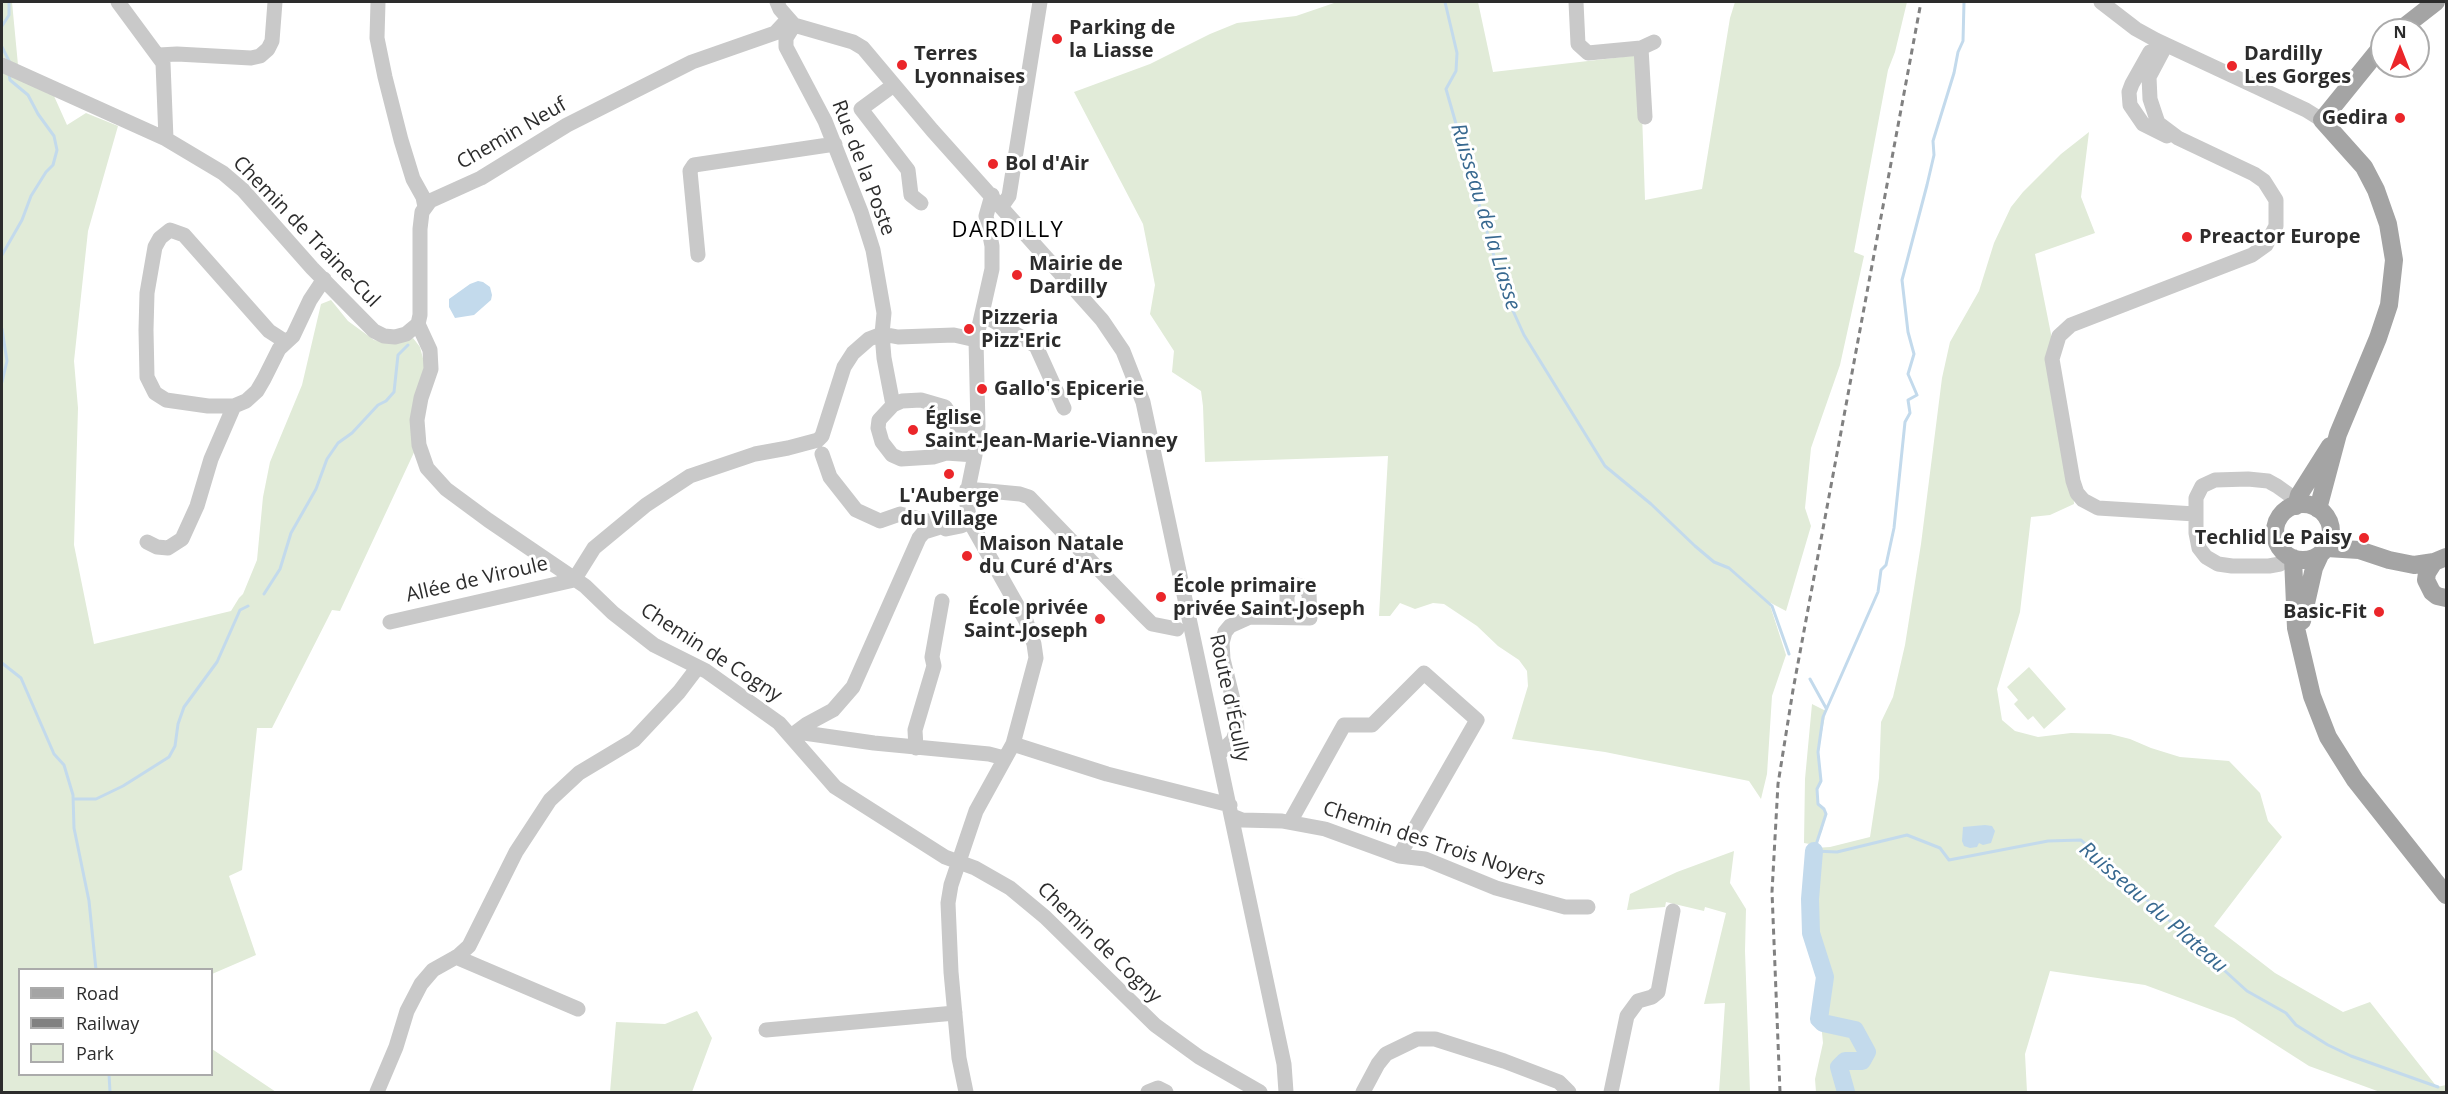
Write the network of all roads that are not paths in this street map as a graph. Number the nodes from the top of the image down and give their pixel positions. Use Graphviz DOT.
graph roads {
  1 [pos="118,2"];
  2 [pos="275,2"];
  3 [pos="378,2"];
  4 [pos="777,2"];
  5 [pos="1040,2"];
  6 [pos="1576,2"];
  7 [pos="2102,2"];
  8 [pos="2436,2"];
  9 [pos="2415,18"];
  10 [pos="789,27"];
  11 [pos="2161,43"];
  12 [pos="159,55"];
  13 [pos="2370,61"];
  14 [pos="2,65"];
  15 [pos="891,87"];
  16 [pos="1645,117"];
  17 [pos="2322,120"];
  18 [pos="166,139"];
  19 [pos="835,144"];
  20 [pos="997,201"];
  21 [pos="921,203"];
  22 [pos="425,207"];
  23 [pos="698,255"];
  24 [pos="324,279"];
  25 [pos="982,314"];
  26 [pos="418,324"];
  27 [pos="882,333"];
  28 [pos="976,340"];
  29 [pos="286,342"];
  30 [pos="893,405"];
  31 [pos="234,406"];
  32 [pos="1064,408"];
  33 [pos="978,426"];
  34 [pos="2338,434"];
  35 [pos="822,454"];
  36 [pos="975,455"];
  37 [pos="2308,482"];
  38 [pos="2279,487"];
  39 [pos="967,489"];
  40 [pos="2296,506"];
  41 [pos="2318,509"];
  42 [pos="2195,514"];
  43 [pos="970,522"];
  44 [pos="940,527"];
  45 [pos="147,542"];
  46 [pos="2326,545"];
  47 [pos="2286,560"];
  48 [pos="2389,560"];
  49 [pos="2440,560"];
  50 [pos="574,580"];
  51 [pos="2428,586"];
  52 [pos="2445,600"];
  53 [pos="942,602"];
  54 [pos="1287,617"];
  55 [pos="390,622"];
  56 [pos="1177,629"];
  57 [pos="2300,637"];
  58 [pos="698,667"];
  59 [pos="794,734"];
  60 [pos="1013,744"];
  61 [pos="916,748"];
  62 [pos="1219,754"];
  63 [pos="1005,758"];
  64 [pos="1231,811"];
  65 [pos="1290,822"];
  66 [pos="1399,856"];
  67 [pos="958,864"];
  68 [pos="2446,895"];
  69 [pos="1588,907"];
  70 [pos="1673,912"];
  71 [pos="456,957"];
  72 [pos="578,1009"];
  73 [pos="955,1013"];
  74 [pos="766,1030"];
  75 [pos="1284,1064"];
  76 [pos="377,1092"];
  77 [pos="966,1092"];
  78 [pos="1148,1092"];
  79 [pos="1166,1092"];
  80 [pos="1260,1092"];
  81 [pos="1286,1092"];
  82 [pos="1298,1092"];
  83 [pos="1364,1092"];
  84 [pos="1569,1092"];
  85 [pos="1611,1092"];
  1 -- 12 [label="street"];
  2 -- 12 [label="street"];
  3 -- 22 [label="street"];
  4 -- 10 [label="street, Rue de la Poste"];
  5 -- 20 [label="street"];
  6 -- 16 [label="street"];
  7 -- 11 [label="street"];
  8 -- 9 [label="main road"];
  10 -- 19 [label="street, Rue de la Poste"];
  10 -- 20 [label="street"];
  10 -- 22 [label="street, Chemin Neuf"];
  11 -- 17 [label="street"];
  11 -- 42 [label="street"];
  12 -- 18 [label="street"];
  13 -- 17 [label="main road"];
  14 -- 18 [label="street, Chemin de Traine-Cul"];
  15 -- 21 [label="street"];
  17 -- 34 [label="main road"];
  18 -- 24 [label="street, Chemin de Traine-Cul"];
  19 -- 23 [label="street"];
  19 -- 27 [label="street, Rue de la Poste"];
  20 -- 25 [label="street"];
  20 -- 62 [label="street, Route d'Écully"];
  22 -- 26 [label="street"];
  24 -- 26 [label="street, Chemin de Traine-Cul"];
  24 -- 29 [label="street"];
  25 -- 28 [label="street"];
  25 -- 32 [label="street"];
  26 -- 50 [label="street, Chemin de Cogny"];
  27 -- 28 [label="street"];
  27 -- 30 [label="street, Rue de la Poste"];
  27 -- 50 [label="street"];
  28 -- 33 [label="street"];
  29 -- 31 [label="street"];
  29 -- 31 [label="street"];
  30 -- 33 [label="street"];
  30 -- 36 [label="street"];
  31 -- 45 [label="street"];
  33 -- 36 [label="street"];
  34 -- 37 [label="main road"];
  34 -- 41 [label="main road"];
  35 -- 44 [label="street"];
  36 -- 39 [label="street"];
  37 -- 38 [label="street"];
  37 -- 40 [label="main road"];
  38 -- 40 [label="street"];
  38 -- 42 [label="street"];
  39 -- 43 [label="street"];
  39 -- 56 [label="street"];
  40 -- 41 [label="main road"];
  40 -- 47 [label="main road"];
  41 -- 46 [label="main road"];
  42 -- 47 [label="street"];
  43 -- 44 [label="street"];
  43 -- 60 [label="street"];
  44 -- 59 [label="street"];
  46 -- 47 [label="main road"];
  46 -- 48 [label="main road"];
  46 -- 57 [label="main road"];
  47 -- 57 [label="main road"];
  48 -- 49 [label="main road"];
  48 -- 51 [label="main road"];
  49 -- 51 [label="main road"];
  50 -- 55 [label="street, Allée de Viroule"];
  50 -- 58 [label="street, Chemin de Cogny"];
  51 -- 52 [label="main road"];
  53 -- 61 [label="street"];
  54 -- 62 [label="street"];
  57 -- 68 [label="main road"];
  58 -- 59 [label="street, Chemin de Cogny"];
  58 -- 71 [label="street"];
  59 -- 61 [label="street"];
  59 -- 67 [label="street, Chemin de Cogny"];
  60 -- 63 [label="street"];
  60 -- 64 [label="street, Chemin des Trois Noyers"];
  61 -- 63 [label="street"];
  62 -- 64 [label="street, Route d'Écully"];
  63 -- 67 [label="street"];
  64 -- 65 [label="street, Chemin des Trois Noyers"];
  64 -- 75 [label="street, Route d'Écully"];
  65 -- 66 [label="street, Chemin des Trois Noyers"];
  65 -- 66 [label="street"];
  66 -- 69 [label="street, Chemin des Trois Noyers"];
  67 -- 73 [label="street"];
  67 -- 80 [label="street, Chemin de Cogny"];
  70 -- 85 [label="street"];
  71 -- 72 [label="street"];
  71 -- 76 [label="street"];
  73 -- 74 [label="street"];
  73 -- 77 [label="street"];
  75 -- 81 [label="street, Route d'Écully"];
  75 -- 82 [label="street, Route d'Écully"];
  78 -- 79 [label="street"];
  83 -- 84 [label="street"];
}
